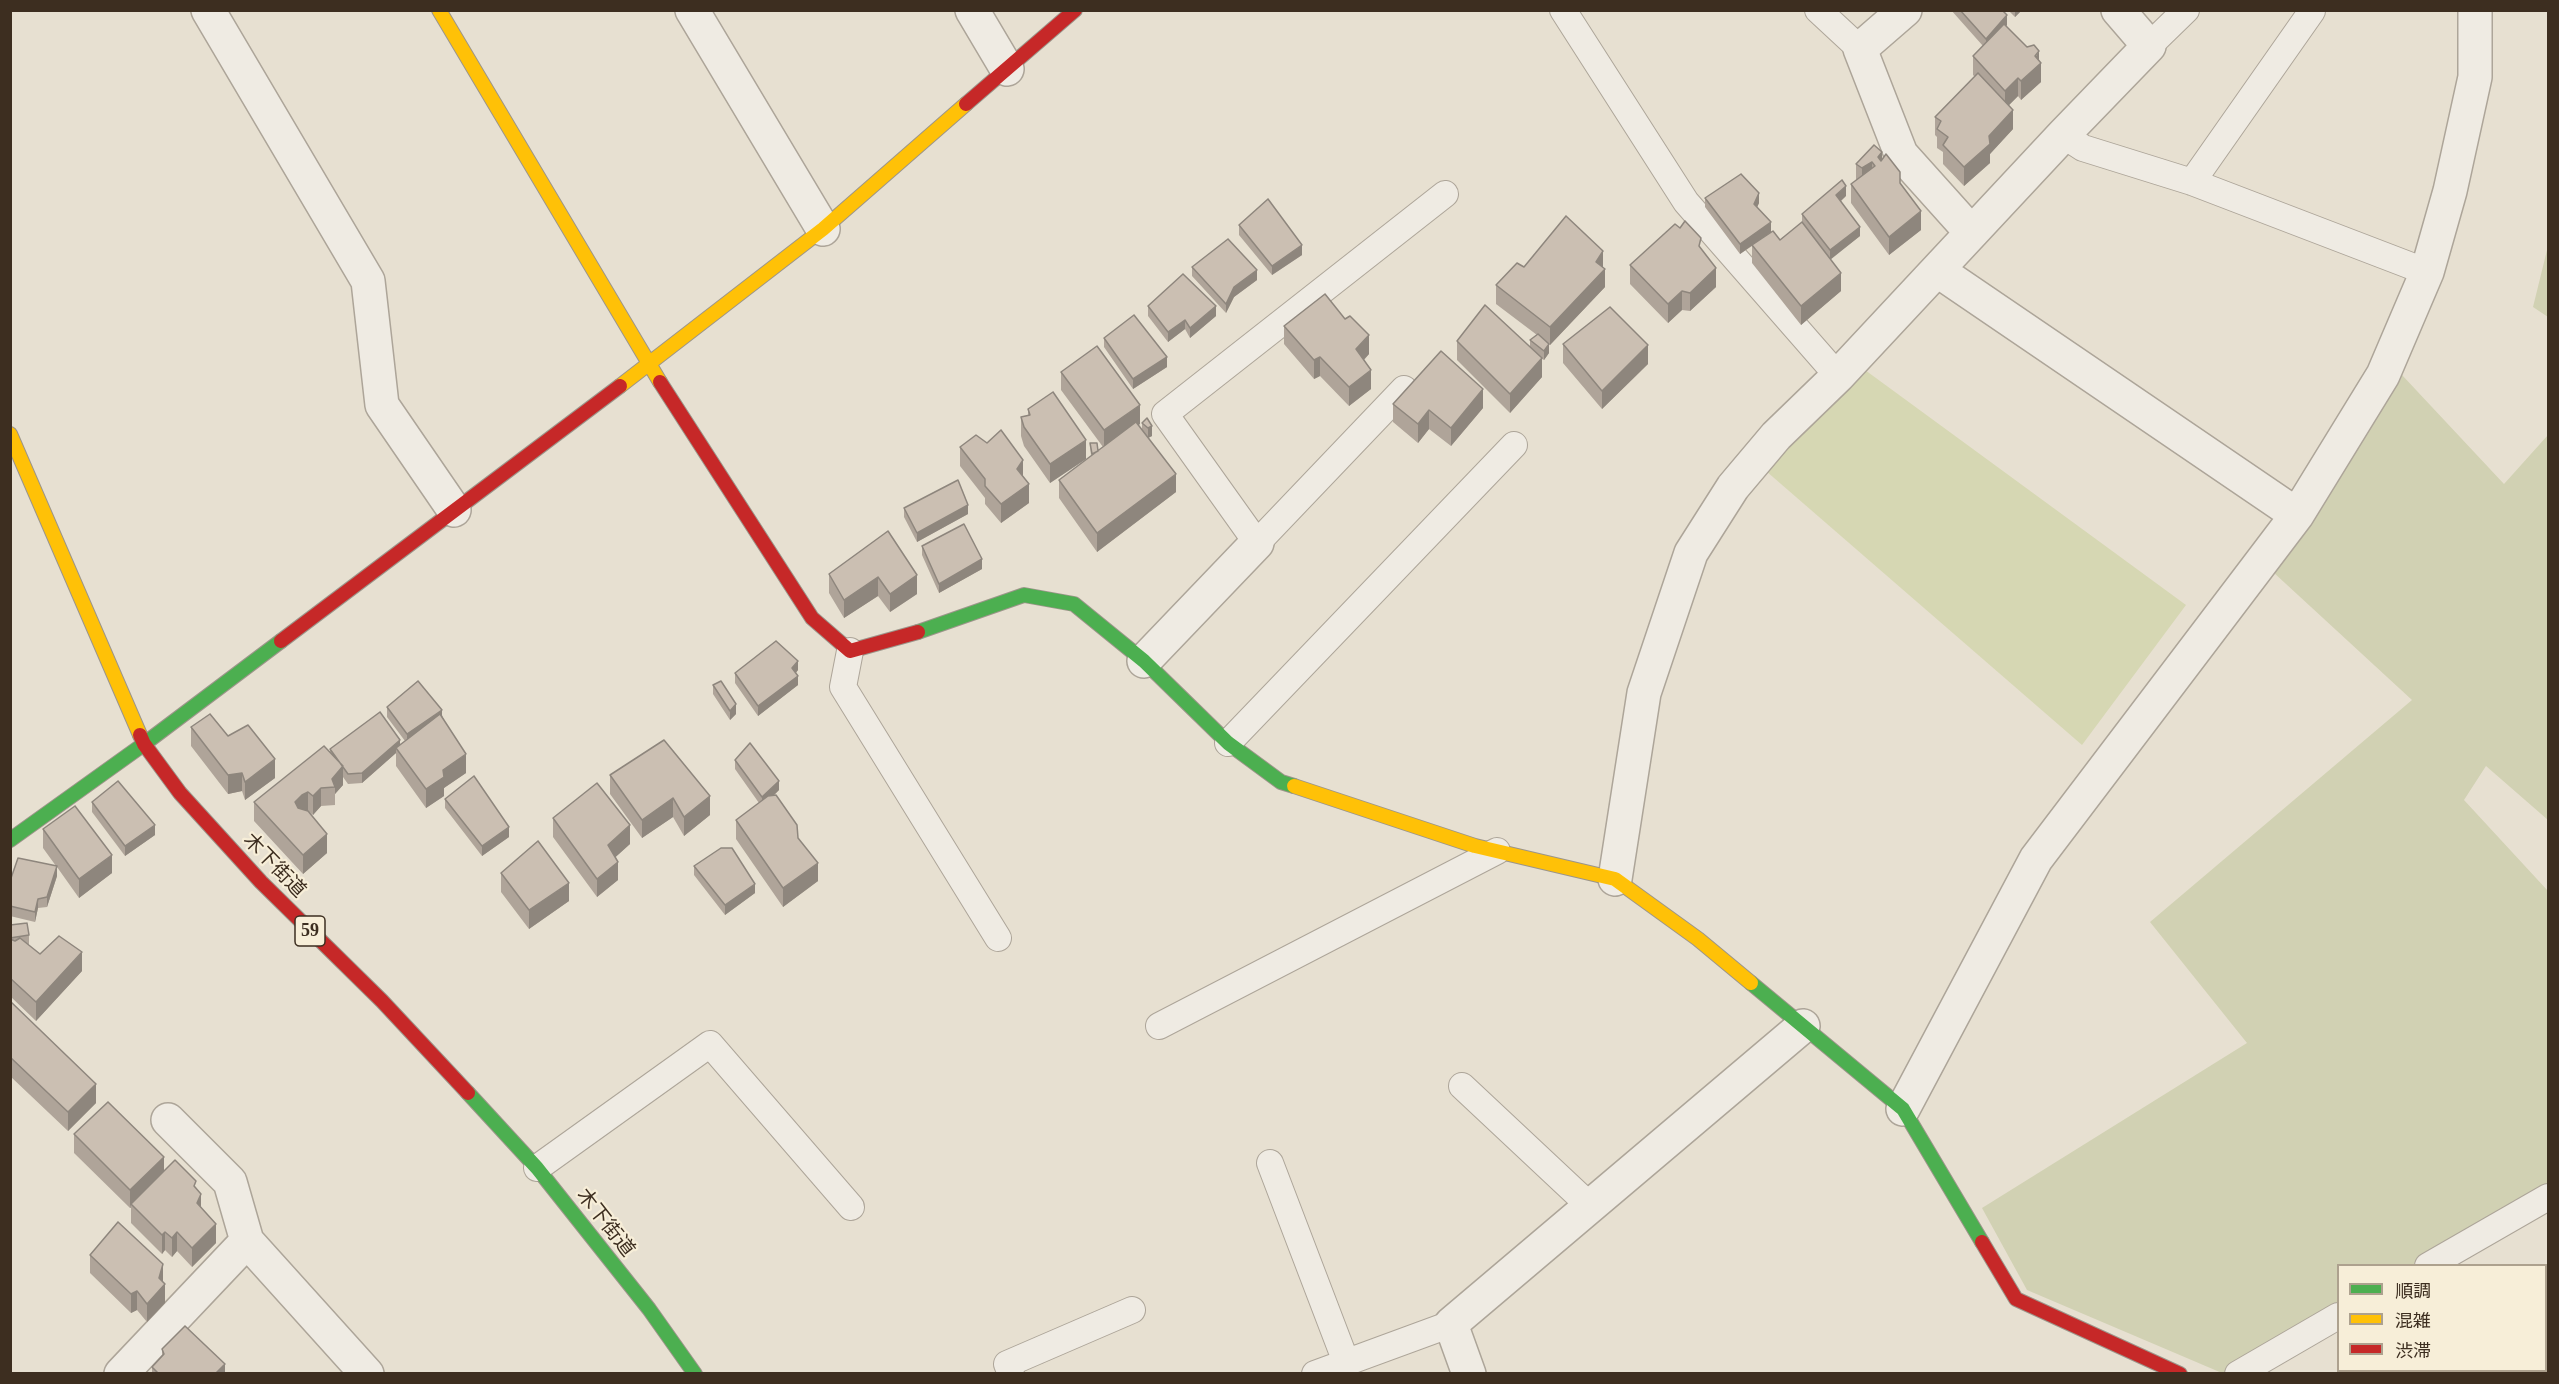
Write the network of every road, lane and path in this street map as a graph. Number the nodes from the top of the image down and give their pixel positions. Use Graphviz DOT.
graph roads {
  1 [pos="208,10"];
  2 [pos="440,10"];
  3 [pos="692,10"];
  4 [pos="972,10"];
  5 [pos="1075,10"];
  6 [pos="1563,10"];
  7 [pos="1818,10"];
  8 [pos="1905,10"];
  9 [pos="2118,10"];
  10 [pos="2186,10"];
  11 [pos="2475,10"];
  12 [pos="2312,11"];
  13 [pos="2149,46"];
  14 [pos="1860,49"];
  15 [pos="1007,69"];
  16 [pos="2063,135"];
  17 [pos="2192,182"];
  18 [pos="1445,194"];
  19 [pos="823,229"];
  20 [pos="1971,232"];
  21 [pos="1937,270"];
  22 [pos="2427,272"];
  23 [pos="649,365"];
  24 [pos="1838,376"];
  25 [pos="1404,389"];
  26 [pos="10,434"];
  27 [pos="1514,445"];
  28 [pos="454,510"];
  29 [pos="2297,515"];
  30 [pos="1257,543"];
  31 [pos="850,651"];
  32 [pos="1144,661"];
  33 [pos="1228,743"];
  34 [pos="144,744"];
  35 [pos="10,840"];
  36 [pos="1497,851"];
  37 [pos="1615,879"];
  38 [pos="998,938"];
  39 [pos="1159,1026"];
  40 [pos="1803,1026"];
  41 [pos="1462,1086"];
  42 [pos="1903,1109"];
  43 [pos="168,1120"];
  44 [pos="1270,1163"];
  45 [pos="537,1168"];
  46 [pos="2548,1197"];
  47 [pos="1590,1206"];
  48 [pos="851,1207"];
  49 [pos="248,1241"];
  50 [pos="2431,1264"];
  51 [pos="1132,1310"];
  52 [pos="2337,1317"];
  53 [pos="1451,1324"];
  54 [pos="1328,1370"];
  55 [pos="121,1374"];
  56 [pos="367,1374"];
  57 [pos="694,1374"];
  58 [pos="1011,1374"];
  59 [pos="1469,1374"];
  60 [pos="2180,1374"];
  61 [pos="2238,1374"];
  1 -- 28 [label="street"];
  2 -- 23 [label="street"];
  3 -- 19 [label="street"];
  4 -- 15 [label="street"];
  5 -- 15 [label="street"];
  6 -- 24 [label="lane"];
  7 -- 14 [label="lane"];
  8 -- 14 [label="street"];
  9 -- 13 [label="street"];
  10 -- 13 [label="lane"];
  11 -- 22 [label="street"];
  12 -- 17 [label="lane"];
  13 -- 16 [label="street"];
  14 -- 20 [label="street"];
  15 -- 19 [label="street"];
  16 -- 17 [label="lane"];
  16 -- 20 [label="street"];
  17 -- 22 [label="lane"];
  18 -- 30 [label="lane"];
  19 -- 23 [label="street"];
  20 -- 21 [label="street"];
  21 -- 24 [label="street"];
  21 -- 29 [label="street"];
  22 -- 29 [label="street"];
  23 -- 28 [label="street"];
  23 -- 31 [label="street"];
  24 -- 37 [label="street"];
  25 -- 30 [label="lane"];
  26 -- 34 [label="street, 木下街道 / 59"];
  27 -- 33 [label="lane"];
  28 -- 34 [label="street"];
  29 -- 42 [label="street"];
  30 -- 32 [label="street"];
  31 -- 32 [label="street"];
  31 -- 38 [label="lane"];
  32 -- 33 [label="street"];
  33 -- 36 [label="street"];
  34 -- 35 [label="street"];
  34 -- 45 [label="street, 木下街道 / 59"];
  36 -- 37 [label="street"];
  36 -- 39 [label="lane"];
  37 -- 40 [label="street"];
  40 -- 42 [label="street"];
  40 -- 47 [label="street"];
  41 -- 47 [label="lane"];
  42 -- 60 [label="street"];
  43 -- 49 [label="street"];
  44 -- 54 [label="lane"];
  45 -- 48 [label="lane"];
  45 -- 57 [label="street, 木下街道 / 59"];
  46 -- 50 [label="lane"];
  47 -- 53 [label="street"];
  49 -- 55 [label="street"];
  49 -- 56 [label="street"];
  51 -- 58 [label="lane"];
  52 -- 61 [label="lane"];
  53 -- 54 [label="lane"];
  53 -- 59 [label="street"];
}
